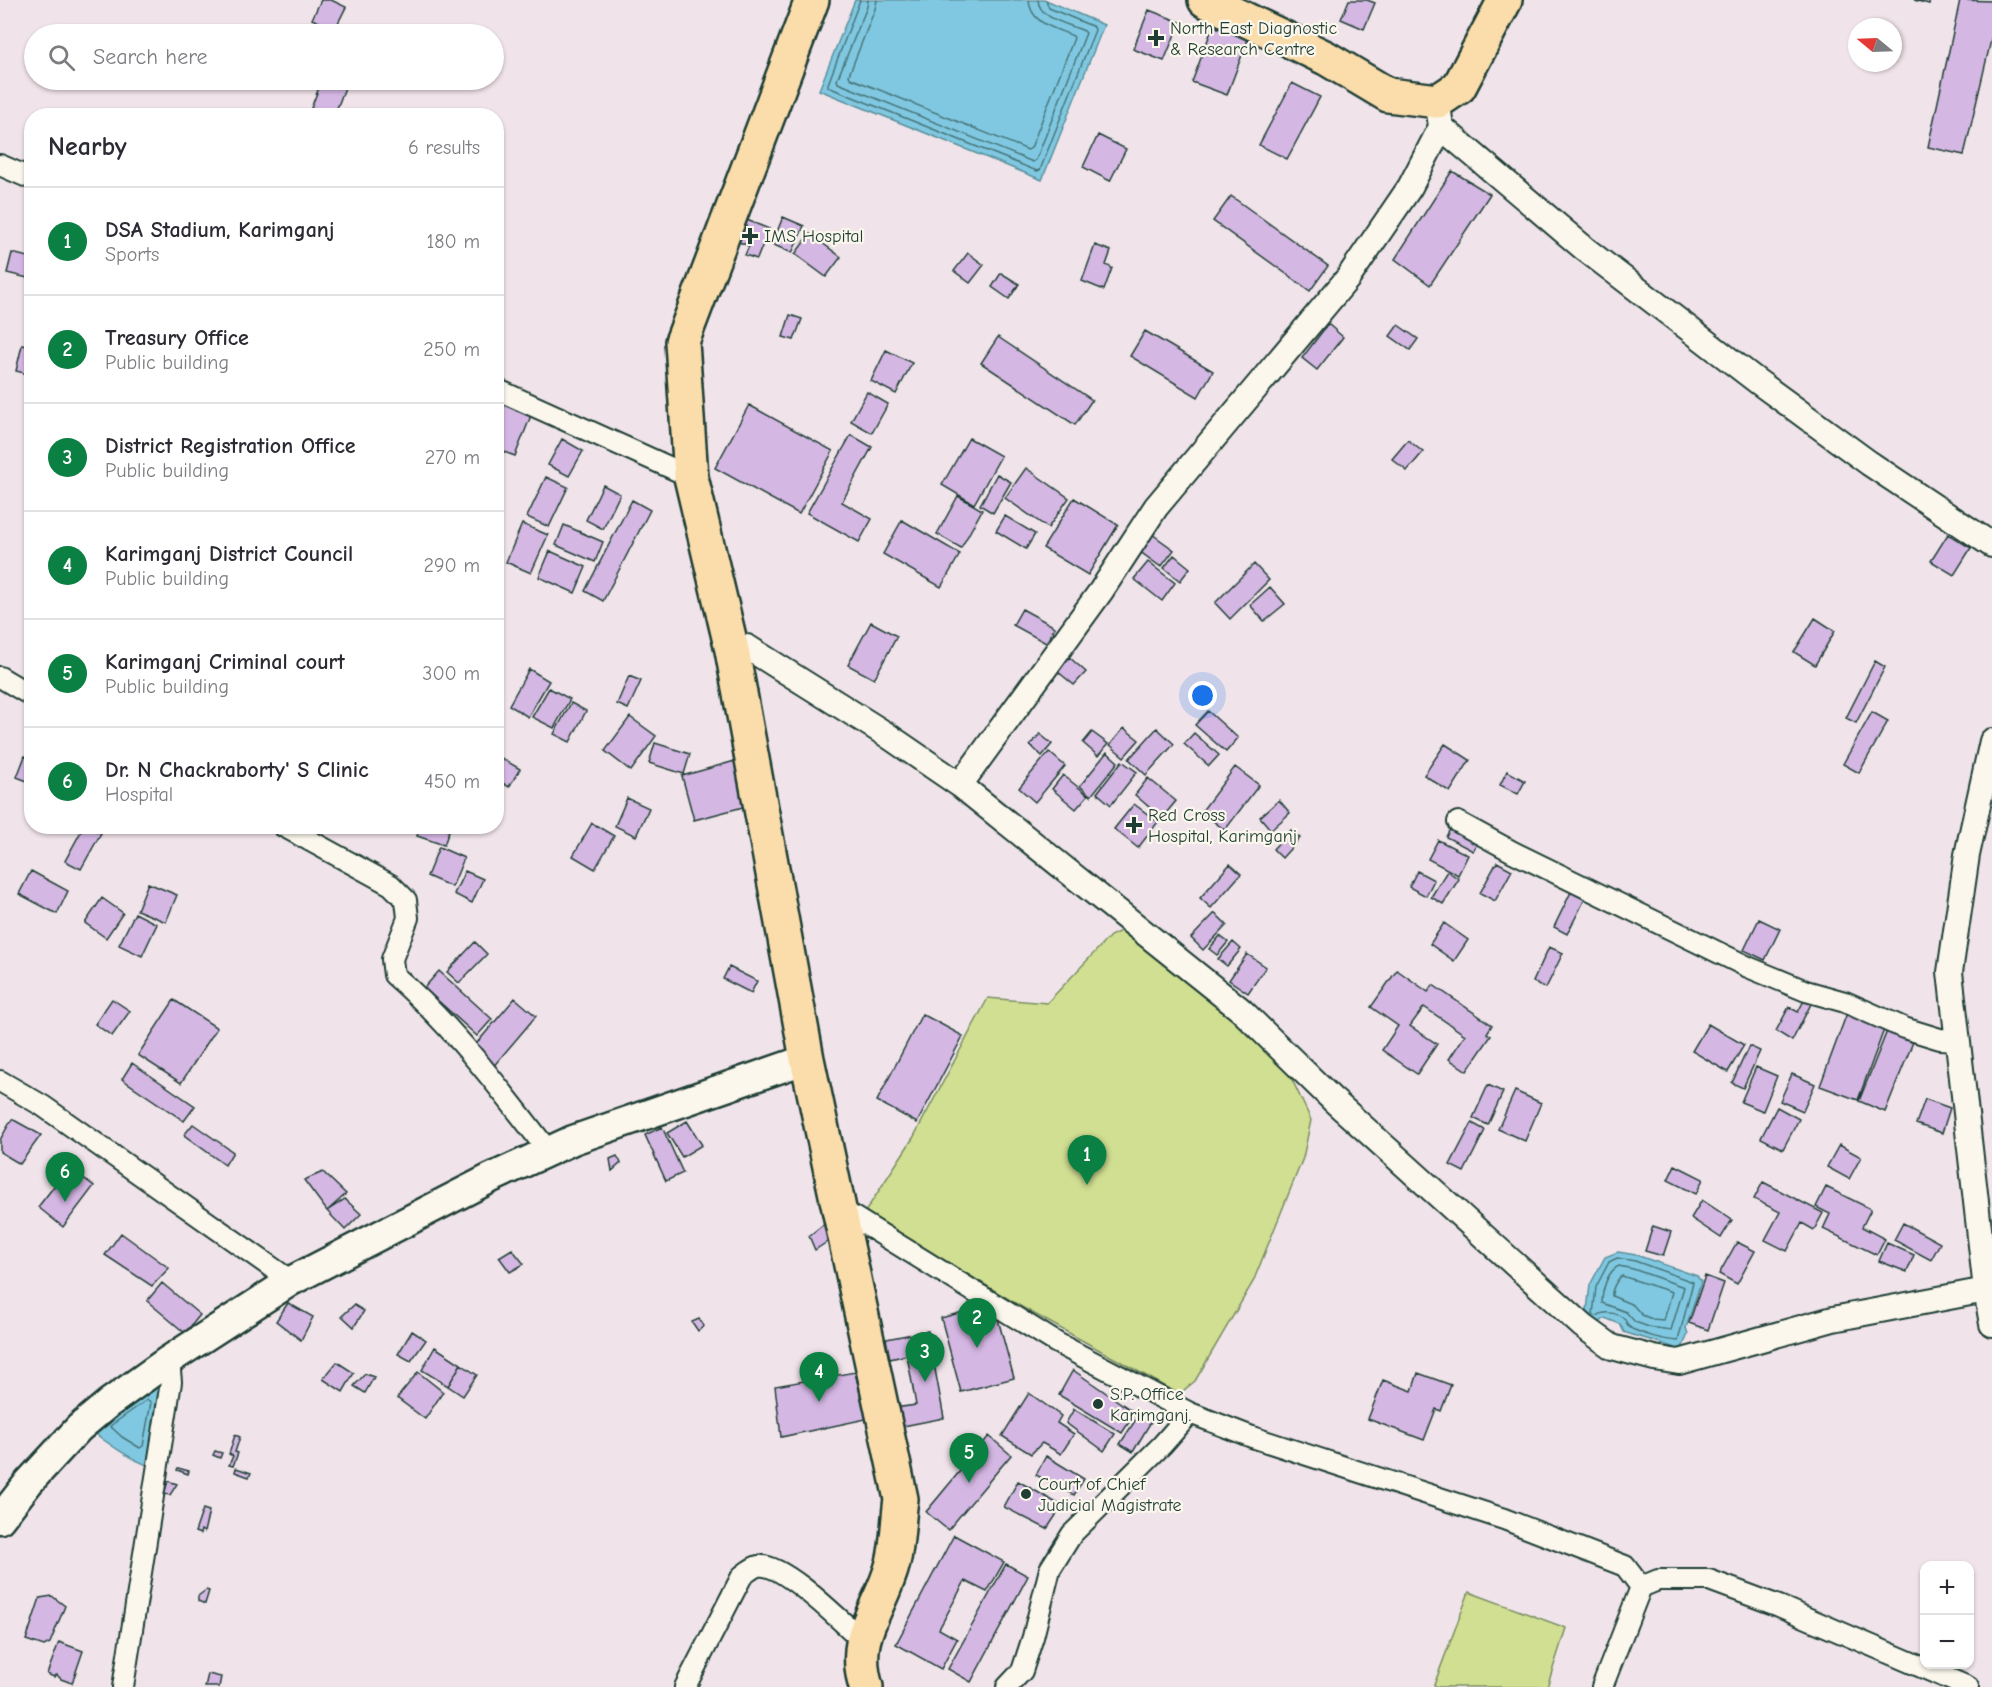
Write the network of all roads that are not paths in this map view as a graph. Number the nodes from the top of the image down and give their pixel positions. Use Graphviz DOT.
graph roads {
  1 [pos="812,0"];
  2 [pos="1205,0"];
  3 [pos="1505,0"];
  4 [pos="1440,114"];
  5 [pos="0,165"];
  6 [pos="24,176"];
  7 [pos="504,393"];
  8 [pos="691,477"];
  9 [pos="1992,545"];
  10 [pos="732,650"];
  11 [pos="0,677"];
  12 [pos="24,691"];
  13 [pos="1992,741"];
  14 [pos="960,785"];
  15 [pos="1458,822"];
  16 [pos="298,834"];
  17 [pos="1958,1040"];
  18 [pos="807,1059"];
  19 [pos="0,1081"];
  20 [pos="549,1151"];
  21 [pos="839,1208"];
  22 [pos="1986,1237"];
  23 [pos="291,1281"];
  24 [pos="1986,1290"];
  25 [pos="1992,1324"];
  26 [pos="169,1360"];
  27 [pos="1190,1413"];
  28 [pos="0,1519"];
  29 [pos="1641,1587"];
  30 [pos="862,1640"];
  31 [pos="123,1687"];
  32 [pos="685,1687"];
  33 [pos="866,1687"];
  34 [pos="1007,1687"];
  35 [pos="1602,1687"];
  36 [pos="1968,1687"];
  1 -- 8 [label="highway"];
  2 -- 4 [label="highway"];
  3 -- 4 [label="highway"];
  4 -- 9 [label="street"];
  4 -- 14 [label="street"];
  5 -- 6 [label="street"];
  7 -- 8 [label="street"];
  8 -- 10 [label="highway"];
  10 -- 14 [label="street"];
  10 -- 18 [label="highway"];
  11 -- 12 [label="street"];
  13 -- 17 [label="street"];
  14 -- 24 [label="street"];
  15 -- 17 [label="street"];
  16 -- 20 [label="street"];
  17 -- 22 [label="street"];
  18 -- 20 [label="main road"];
  18 -- 21 [label="highway"];
  19 -- 23 [label="street"];
  20 -- 23 [label="main road"];
  21 -- 27 [label="street"];
  21 -- 30 [label="highway"];
  22 -- 24 [label="street"];
  23 -- 26 [label="main road"];
  24 -- 25 [label="street"];
  26 -- 28 [label="main road"];
  26 -- 31 [label="street"];
  27 -- 29 [label="street"];
  27 -- 34 [label="street"];
  29 -- 35 [label="street"];
  29 -- 36 [label="street"];
  30 -- 32 [label="street"];
  30 -- 33 [label="highway"];
}
